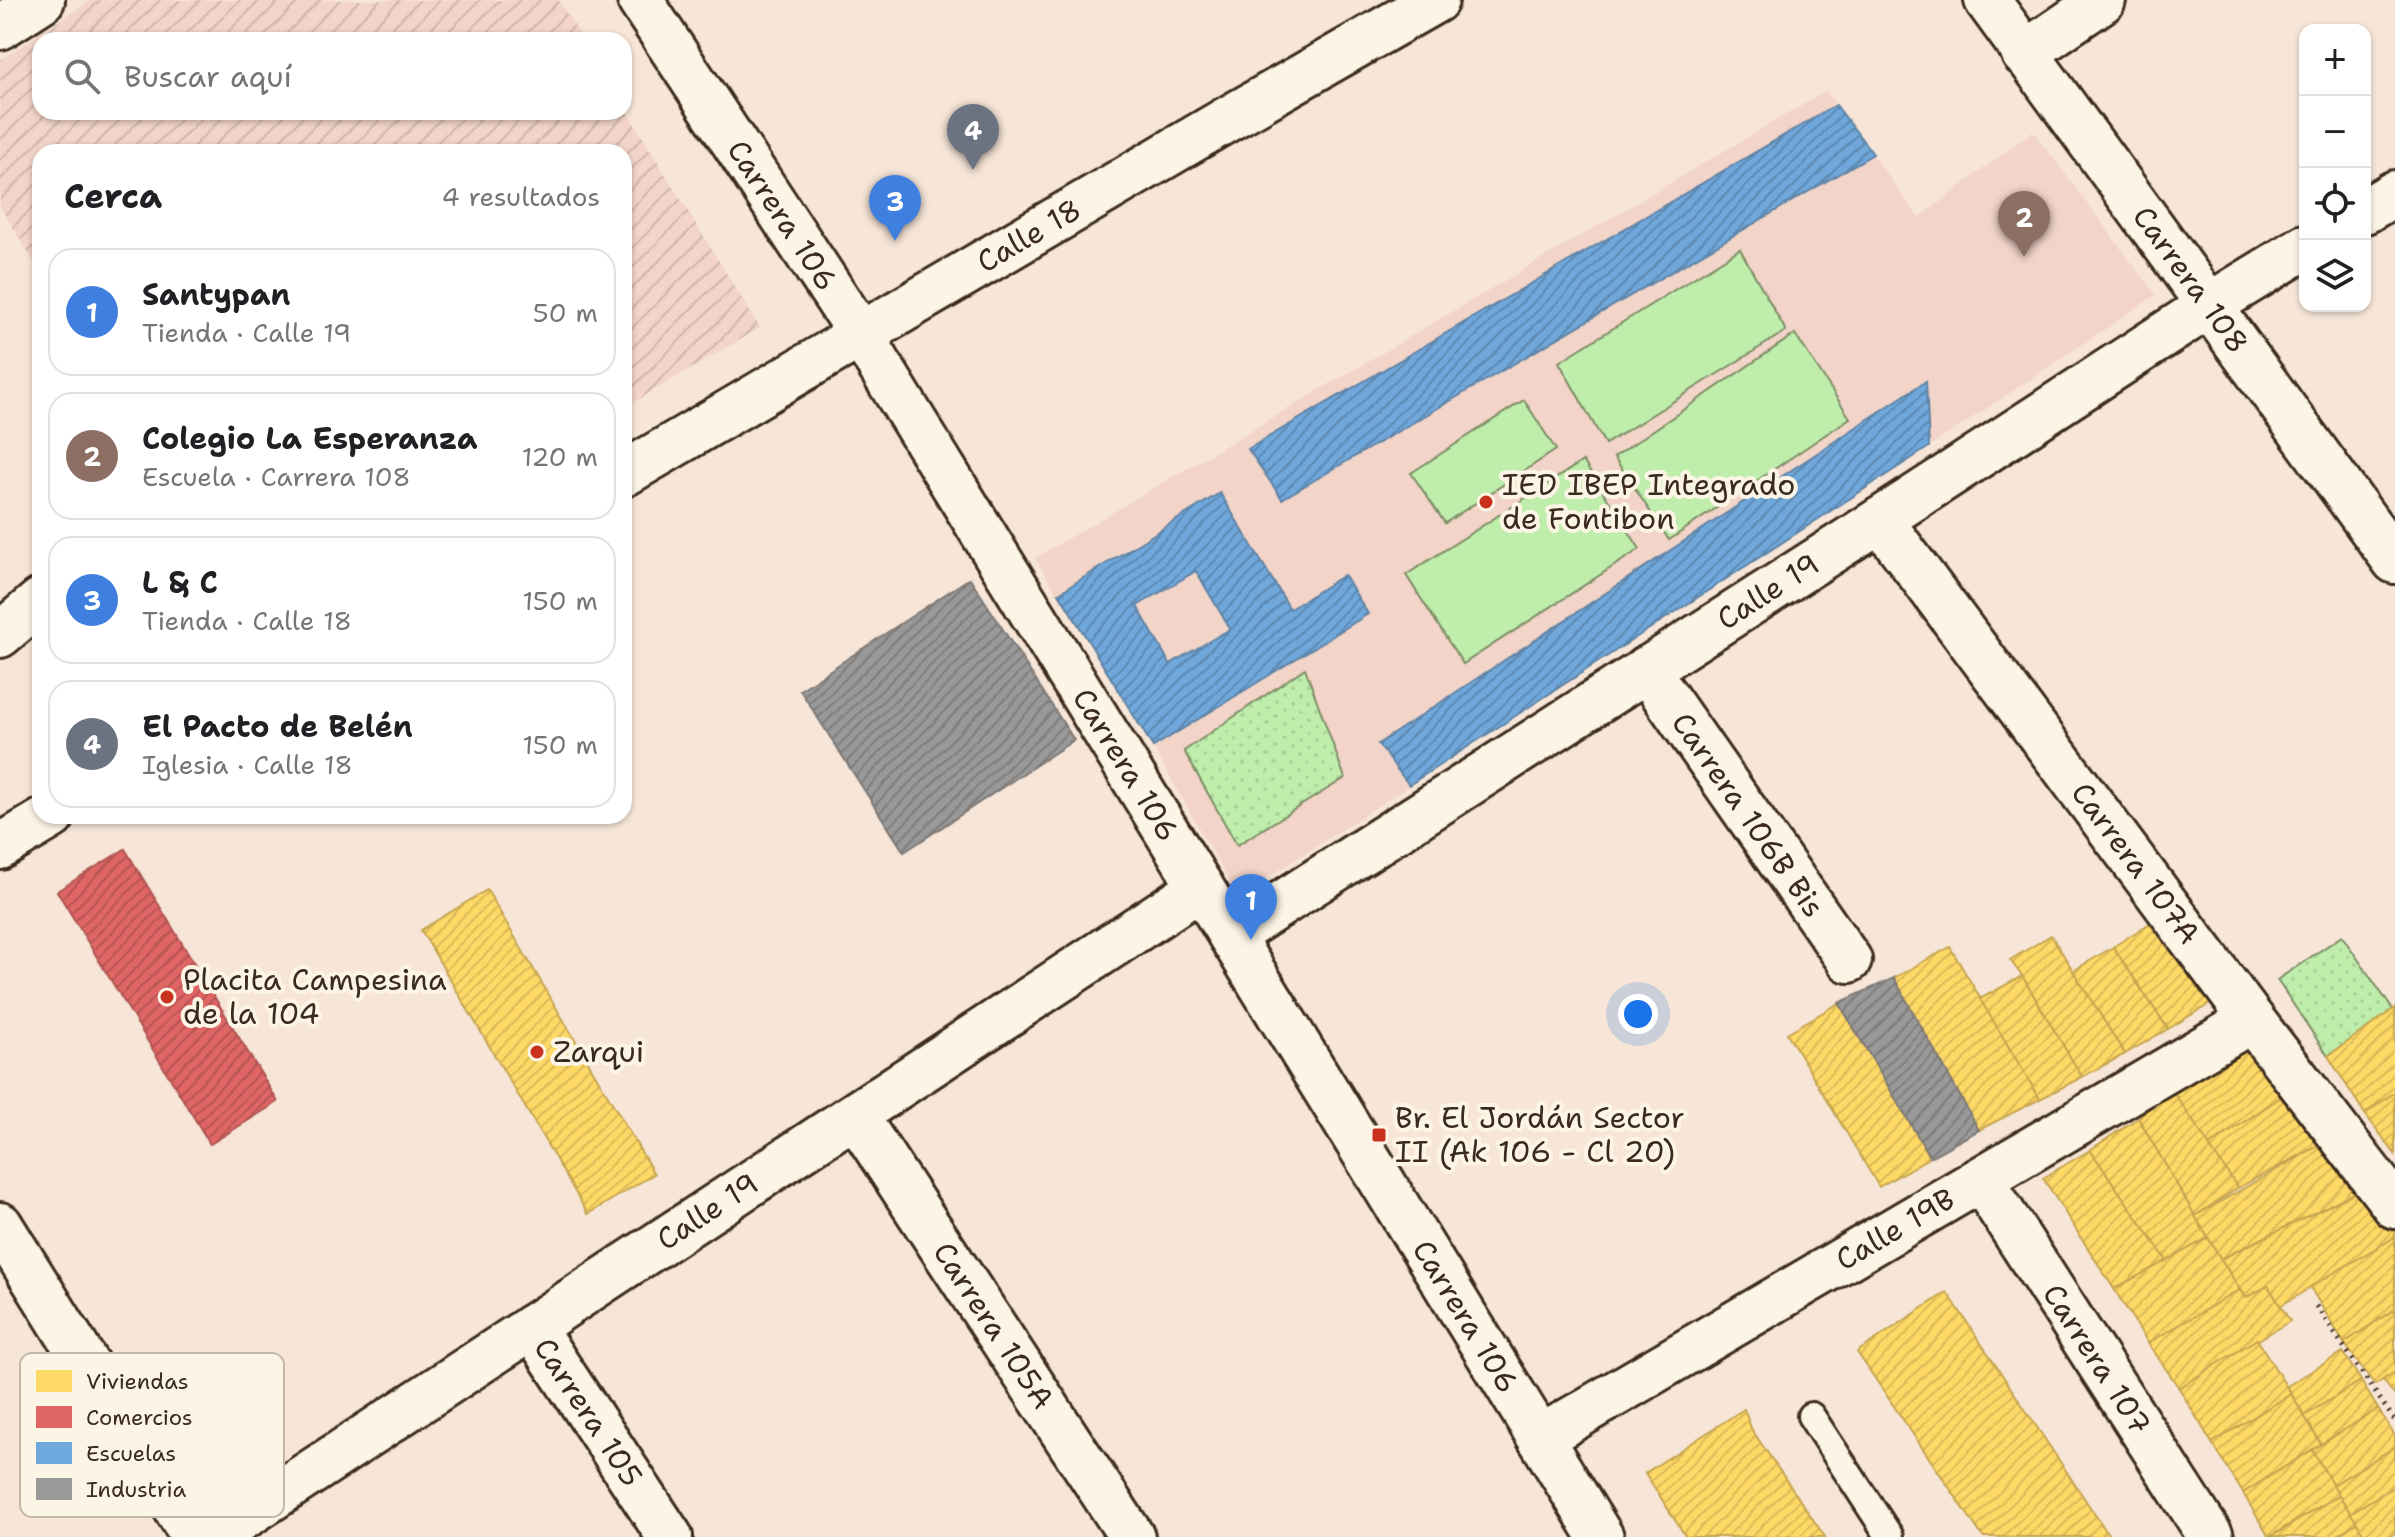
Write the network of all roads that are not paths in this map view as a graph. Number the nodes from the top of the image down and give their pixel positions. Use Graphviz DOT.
graph roads {
  1 [pos="42,0"];
  2 [pos="640,0"];
  3 [pos="1987,0"];
  4 [pos="2103,0"];
  5 [pos="1425,3"];
  6 [pos="0,27"];
  7 [pos="2024,54"];
  8 [pos="2395,193"];
  9 [pos="2371,207"];
  10 [pos="2299,251"];
  11 [pos="2210,305"];
  12 [pos="861,335"];
  13 [pos="632,469"];
  14 [pos="1880,520"];
  15 [pos="2395,561"];
  16 [pos="32,608"];
  17 [pos="0,635"];
  18 [pos="1646,669"];
  19 [pos="39,824"];
  20 [pos="0,847"];
  21 [pos="1201,887"];
  22 [pos="1231,936"];
  23 [pos="1849,960"];
  24 [pos="2252,1020"];
  25 [pos="855,1115"];
  26 [pos="1982,1181"];
  27 [pos="2395,1206"];
  28 [pos="0,1225"];
  29 [pos="532,1327"];
  30 [pos="80,1353"];
  31 [pos="1811,1416"];
  32 [pos="1540,1438"];
  33 [pos="284,1490"];
  34 [pos="182,1517"];
  35 [pos="243,1517"];
  36 [pos="194,1537"];
  37 [pos="213,1537"];
  38 [pos="670,1537"];
  39 [pos="1132,1537"];
  40 [pos="1601,1537"];
  41 [pos="1890,1537"];
  42 [pos="2211,1537"];
  1 -- 6 [label="street"];
  2 -- 12 [label="street, Carrera 106"];
  3 -- 7 [label="street, Carrera 108"];
  4 -- 7 [label="street"];
  5 -- 12 [label="street, Calle 18"];
  7 -- 11 [label="street, Carrera 108"];
  8 -- 9 [label="street"];
  10 -- 11 [label="street, Calle 19"];
  11 -- 14 [label="street, Calle 19"];
  11 -- 15 [label="street, Carrera 108"];
  12 -- 13 [label="street, Calle 18"];
  12 -- 21 [label="street, Carrera 106"];
  14 -- 18 [label="street, Calle 19"];
  14 -- 24 [label="street, Carrera 107A"];
  16 -- 17 [label="street"];
  18 -- 22 [label="street, Calle 19"];
  18 -- 23 [label="street, Carrera 106B Bis"];
  19 -- 20 [label="street"];
  21 -- 22 [label="street, Carrera 106"];
  21 -- 25 [label="street, Calle 19"];
  22 -- 32 [label="street, Carrera 106"];
  24 -- 26 [label="street, Calle 19B"];
  24 -- 27 [label="street, Carrera 107A"];
  25 -- 29 [label="street, Calle 19"];
  25 -- 39 [label="street, Carrera 105A"];
  26 -- 32 [label="street, Calle 19B"];
  26 -- 42 [label="street, Carrera 107"];
  28 -- 30 [label="street"];
  29 -- 33 [label="street, Calle 19"];
  29 -- 38 [label="street, Carrera 105"];
  31 -- 41 [label="lane"];
  32 -- 40 [label="street, Carrera 106"];
  34 -- 36 [label="street"];
  35 -- 37 [label="street, Calle 19"];
}
